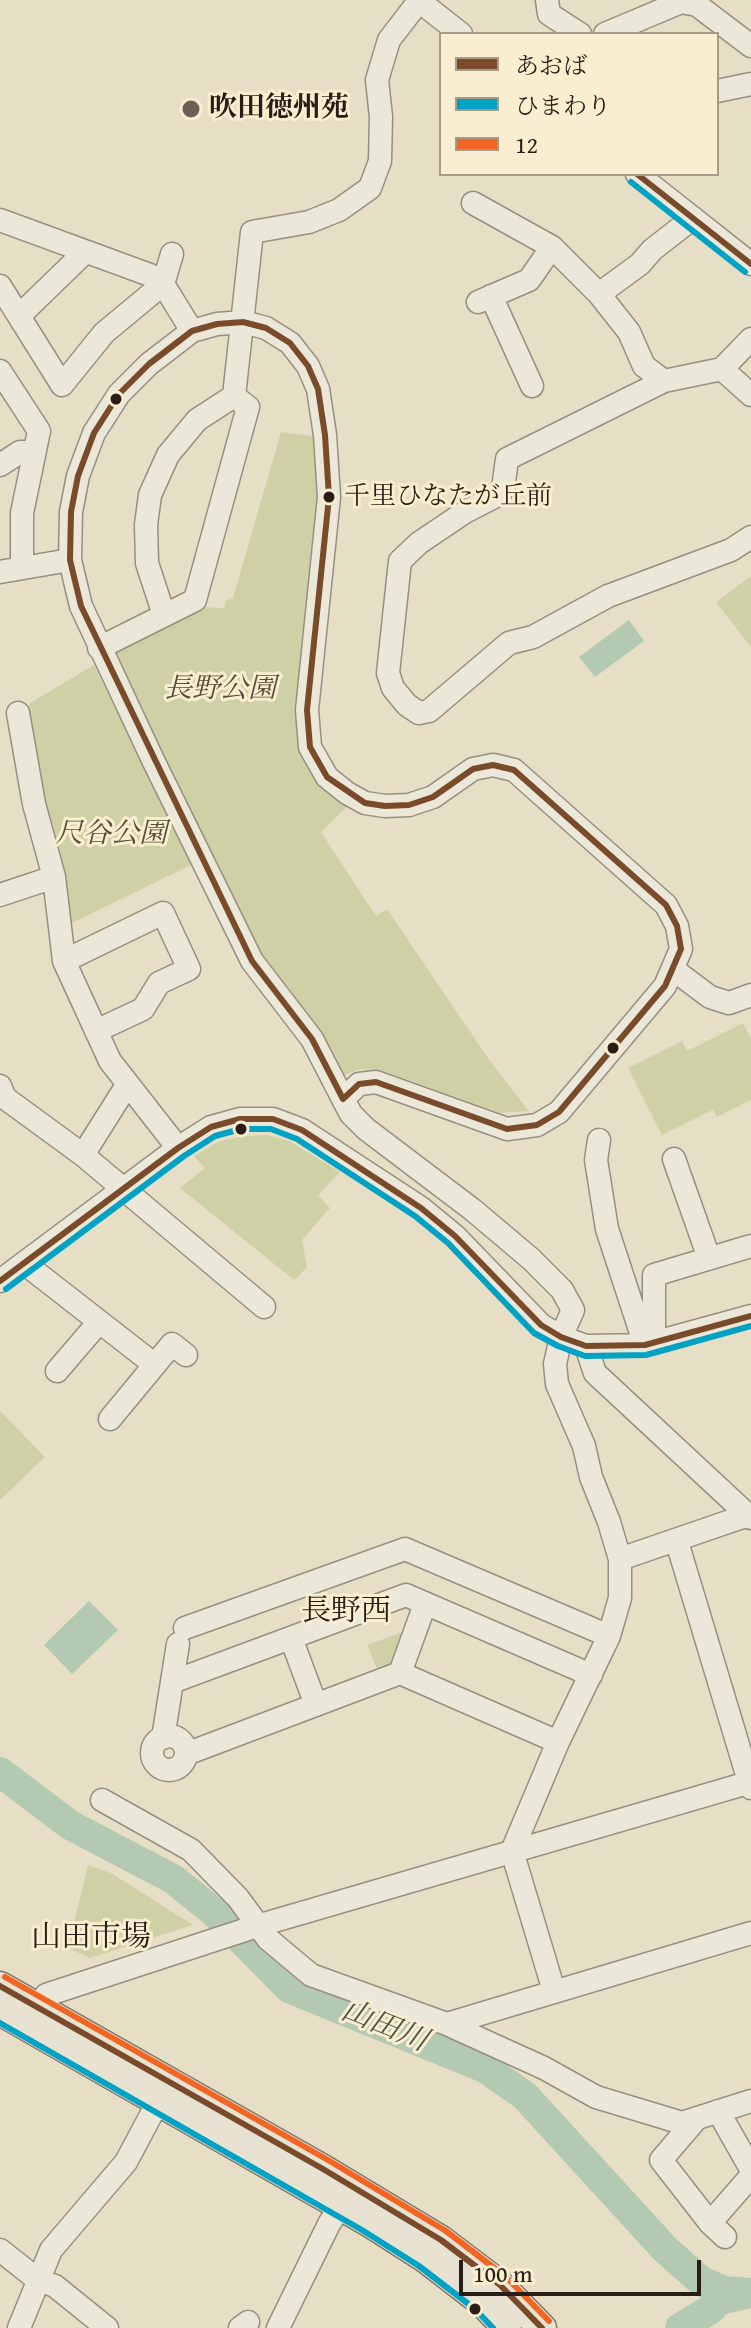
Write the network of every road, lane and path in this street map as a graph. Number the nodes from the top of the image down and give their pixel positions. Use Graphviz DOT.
graph roads {
  1 [pos="422,1"];
  2 [pos="552,16"];
  3 [pos="459,32"];
  4 [pos="577,32"];
  5 [pos="610,32"];
  6 [pos="751,46"];
  7 [pos="751,84"];
  8 [pos="719,91"];
  9 [pos="640,176"];
  10 [pos="473,203"];
  11 [pos="693,218"];
  12 [pos="0,220"];
  13 [pos="552,247"];
  14 [pos="85,252"];
  15 [pos="172,254"];
  16 [pos="751,264"];
  17 [pos="163,284"];
  18 [pos="0,286"];
  19 [pos="599,294"];
  20 [pos="19,316"];
  21 [pos="243,322"];
  22 [pos="192,331"];
  23 [pos="751,339"];
  24 [pos="722,369"];
  25 [pos="0,371"];
  26 [pos="664,381"];
  27 [pos="532,386"];
  28 [pos="751,395"];
  29 [pos="234,396"];
  30 [pos="34,452"];
  31 [pos="0,465"];
  32 [pos="751,537"];
  33 [pos="70,560"];
  34 [pos="22,567"];
  35 [pos="0,572"];
  36 [pos="164,615"];
  37 [pos="99,648"];
  38 [pos="18,713"];
  39 [pos="54,877"];
  40 [pos="0,895"];
  41 [pos="64,961"];
  42 [pos="674,970"];
  43 [pos="751,995"];
  44 [pos="96,1031"];
  45 [pos="127,1085"];
  46 [pos="2,1095"];
  47 [pos="343,1099"];
  48 [pos="599,1140"];
  49 [pos="178,1148"];
  50 [pos="83,1155"];
  51 [pos="674,1159"];
  52 [pos="122,1190"];
  53 [pos="751,1246"];
  54 [pos="709,1258"];
  55 [pos="24,1263"];
  56 [pos="0,1281"];
  57 [pos="264,1307"];
  58 [pos="751,1316"];
  59 [pos="99,1322"];
  60 [pos="561,1337"];
  61 [pos="650,1344"];
  62 [pos="586,1346"];
  63 [pos="186,1355"];
  64 [pos="155,1365"];
  65 [pos="57,1371"];
  66 [pos="110,1419"];
  67 [pos="750,1516"];
  68 [pos="677,1542"];
  69 [pos="620,1559"];
  70 [pos="425,1604"];
  71 [pos="609,1636"];
  72 [pos="291,1638"];
  73 [pos="400,1673"];
  74 [pos="591,1675"];
  75 [pos="172,1682"];
  76 [pos="316,1705"];
  77 [pos="558,1742"];
  78 [pos="750,1784"];
  79 [pos="102,1800"];
  80 [pos="512,1851"];
  81 [pos="257,1926"];
  82 [pos="751,1933"];
  83 [pos="0,1986"];
  84 [pos="554,1991"];
  85 [pos="0,2011"];
  86 [pos="31,2016"];
  87 [pos="447,2024"];
  88 [pos="159,2100"];
  89 [pos="751,2101"];
  90 [pos="708,2115"];
  91 [pos="751,2169"];
  92 [pos="751,2176"];
  93 [pos="346,2196"];
  94 [pos="0,2250"];
  95 [pos="38,2280"];
  96 [pos="19,2328"];
  97 [pos="107,2328"];
  98 [pos="278,2328"];
  99 [pos="507,2328"];
  100 [pos="542,2328"];
  1 -- 3 [label="street"];
  1 -- 21 [label="street"];
  2 -- 4 [label="street"];
  5 -- 6 [label="street"];
  7 -- 8 [label="street"];
  9 -- 11 [label="street"];
  10 -- 13 [label="street"];
  11 -- 16 [label="street"];
  11 -- 19 [label="street"];
  12 -- 14 [label="street"];
  13 -- 19 [label="street"];
  13 -- 27 [label="street"];
  14 -- 17 [label="street"];
  14 -- 20 [label="street"];
  15 -- 17 [label="street"];
  17 -- 20 [label="street"];
  17 -- 22 [label="street"];
  18 -- 20 [label="street"];
  19 -- 26 [label="street"];
  21 -- 22 [label="street"];
  21 -- 29 [label="street"];
  21 -- 42 [label="street"];
  22 -- 33 [label="street"];
  23 -- 24 [label="street"];
  24 -- 26 [label="street"];
  24 -- 28 [label="street"];
  25 -- 30 [label="street"];
  26 -- 32 [label="street"];
  29 -- 36 [label="street"];
  29 -- 36 [label="street"];
  30 -- 31 [label="street"];
  30 -- 34 [label="street"];
  33 -- 34 [label="street"];
  33 -- 37 [label="street"];
  34 -- 35 [label="street"];
  36 -- 37 [label="street"];
  37 -- 47 [label="street"];
  38 -- 39 [label="street"];
  39 -- 40 [label="street"];
  39 -- 41 [label="street"];
  41 -- 44 [label="street"];
  41 -- 44 [label="street"];
  42 -- 43 [label="street"];
  42 -- 47 [label="street"];
  44 -- 45 [label="street"];
  45 -- 49 [label="street"];
  45 -- 50 [label="street"];
  46 -- 50 [label="street"];
  47 -- 60 [label="street"];
  48 -- 61 [label="street"];
  49 -- 52 [label="street"];
  49 -- 60 [label="street"];
  50 -- 52 [label="street"];
  51 -- 54 [label="street"];
  52 -- 55 [label="street"];
  52 -- 57 [label="street"];
  53 -- 54 [label="street"];
  54 -- 61 [label="street"];
  55 -- 56 [label="street"];
  55 -- 59 [label="street"];
  58 -- 61 [label="street"];
  59 -- 64 [label="street"];
  59 -- 65 [label="street"];
  60 -- 62 [label="street"];
  60 -- 69 [label="street"];
  61 -- 62 [label="street"];
  62 -- 67 [label="street"];
  63 -- 64 [label="street"];
  64 -- 66 [label="street"];
  67 -- 68 [label="street"];
  68 -- 69 [label="street"];
  68 -- 78 [label="street"];
  69 -- 71 [label="street"];
  70 -- 72 [label="street"];
  70 -- 73 [label="street"];
  70 -- 74 [label="street"];
  71 -- 74 [label="street"];
  71 -- 75 [label="street"];
  72 -- 75 [label="street"];
  72 -- 76 [label="street"];
  73 -- 76 [label="street"];
  73 -- 77 [label="street"];
  74 -- 77 [label="street"];
  75 -- 76 [label="street"];
  77 -- 80 [label="street"];
  78 -- 80 [label="street"];
  79 -- 81 [label="street"];
  80 -- 81 [label="street"];
  80 -- 84 [label="street"];
  81 -- 86 [label="street"];
  81 -- 87 [label="street"];
  82 -- 84 [label="street"];
  83 -- 86 [label="main road"];
  84 -- 87 [label="street"];
  85 -- 86 [label="main road"];
  86 -- 88 [label="main road"];
  86 -- 93 [label="main road"];
  87 -- 90 [label="street"];
  88 -- 93 [label="main road"];
  88 -- 95 [label="street"];
  89 -- 90 [label="street"];
  90 -- 91 [label="street"];
  90 -- 92 [label="street"];
  93 -- 98 [label="street"];
  93 -- 99 [label="main road"];
  93 -- 100 [label="main road"];
  94 -- 95 [label="street"];
  95 -- 96 [label="street"];
  95 -- 97 [label="street"];
}
